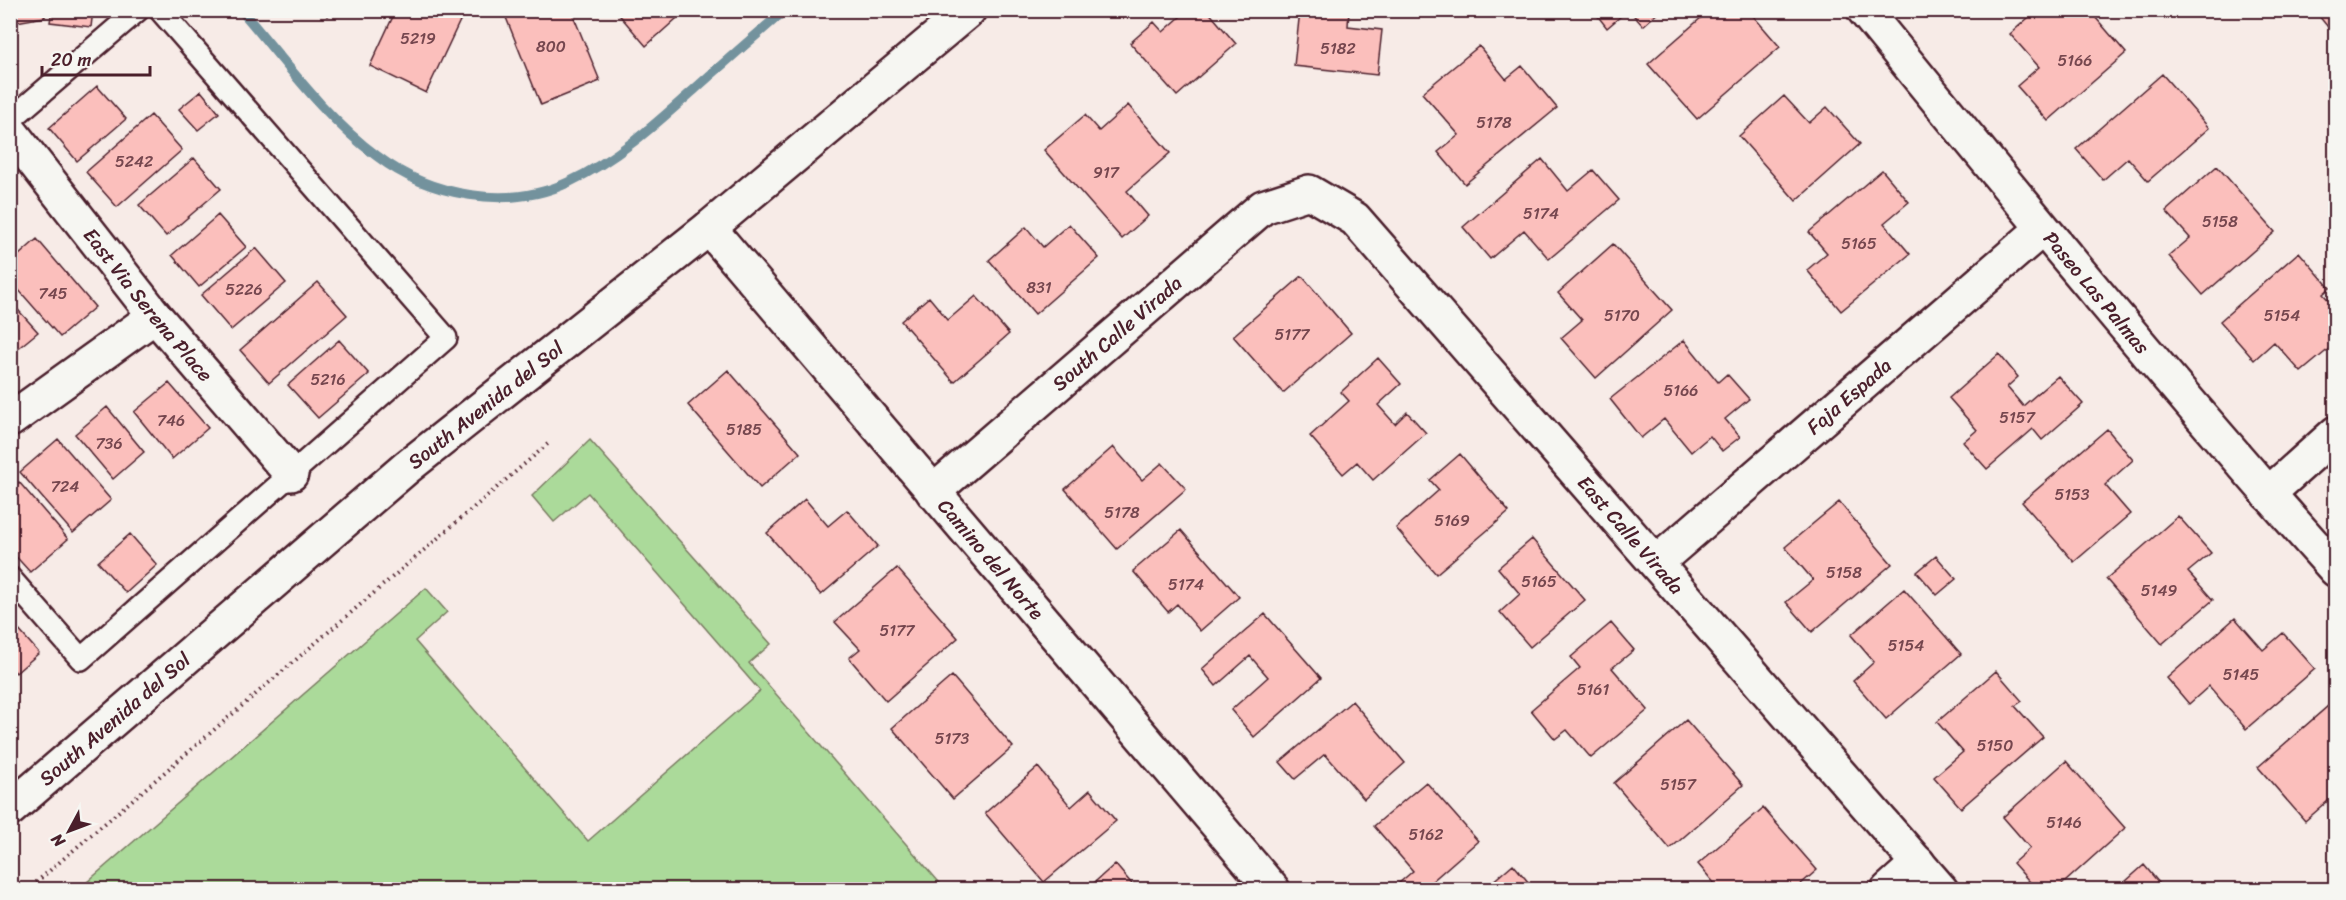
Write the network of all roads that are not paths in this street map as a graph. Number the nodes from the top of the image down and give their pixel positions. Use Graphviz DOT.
graph roads {
  1 [pos="138,10"];
  2 [pos="160,10"];
  3 [pos="969,10"];
  4 [pos="1864,10"];
  5 [pos="10,120"];
  6 [pos="10,131"];
  7 [pos="1309,192"];
  8 [pos="709,228"];
  9 [pos="2042,229"];
  10 [pos="155,316"];
  11 [pos="10,420"];
  12 [pos="2336,433"];
  13 [pos="291,474"];
  14 [pos="933,492"];
  15 [pos="2268,494"];
  16 [pos="1656,562"];
  17 [pos="2336,570"];
  18 [pos="10,578"];
  19 [pos="10,809"];
  20 [pos="1918,863"];
  21 [pos="1273,890"];
  22 [pos="1888,890"];
  23 [pos="1941,890"];
  1 -- 5 [label="lane"];
  2 -- 13 [label="lane"];
  3 -- 8 [label="street, South Avenida del Sol"];
  4 -- 9 [label="street, Paseo Las Palmas"];
  6 -- 10 [label="street, East Via Serena Place"];
  7 -- 14 [label="street, South Calle Virada"];
  7 -- 16 [label="street, East Calle Virada"];
  8 -- 14 [label="street, Camino del Norte"];
  8 -- 19 [label="street, South Avenida del Sol"];
  9 -- 15 [label="street, Paseo Las Palmas"];
  9 -- 16 [label="street, Faja Espada"];
  10 -- 11 [label="street"];
  10 -- 13 [label="street, East Via Serena Place"];
  12 -- 15 [label="street"];
  13 -- 18 [label="lane"];
  14 -- 21 [label="street, Camino del Norte"];
  15 -- 17 [label="street, Paseo Las Palmas"];
  16 -- 20 [label="street, East Calle Virada"];
  20 -- 22 [label="street"];
  20 -- 23 [label="street, East Calle Virada"];
}
